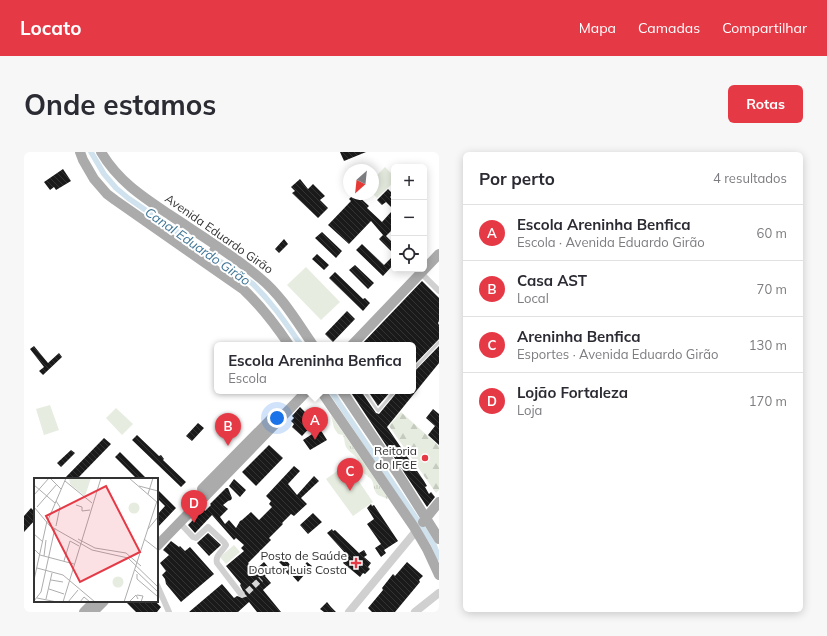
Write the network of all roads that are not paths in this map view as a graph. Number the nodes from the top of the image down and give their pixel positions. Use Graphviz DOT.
graph roads {
  1 [pos="80,152"];
  2 [pos="101,152"];
  3 [pos="439,246"];
  4 [pos="216,248"];
  5 [pos="439,254"];
  6 [pos="427,258"];
  7 [pos="208,262"];
  8 [pos="427,264"];
  9 [pos="418,272"];
  10 [pos="418,272"];
  11 [pos="420,272"];
  12 [pos="439,292"];
  13 [pos="286,342"];
  14 [pos="311,342"];
  15 [pos="346,342"];
  16 [pos="358,342"];
  17 [pos="439,342"];
  18 [pos="416,367"];
  19 [pos="296,394"];
  20 [pos="304,394"];
  21 [pos="323,394"];
  22 [pos="344,394"];
  23 [pos="366,394"];
  24 [pos="392,394"];
  25 [pos="228,468"];
  26 [pos="439,502"];
  27 [pos="180,523"];
  28 [pos="421,525"];
  29 [pos="158,535"];
  30 [pos="439,539"];
  31 [pos="158,545"];
  32 [pos="439,576"];
  33 [pos="158,587"];
  34 [pos="439,593"];
  35 [pos="240,594"];
  36 [pos="94,602"];
  37 [pos="103,602"];
  38 [pos="84,612"];
  39 [pos="93,612"];
  40 [pos="170,612"];
  41 [pos="349,612"];
  42 [pos="414,612"];
  1 -- 7 [label="main road"];
  2 -- 4 [label="main road, Avenida Eduardo Girão"];
  3 -- 6 [label="main road"];
  4 -- 7 [label="main road"];
  4 -- 14 [label="main road, Avenida Eduardo Girão"];
  5 -- 8 [label="main road"];
  7 -- 13 [label="main road"];
  9 -- 16 [label="main road"];
  10 -- 15 [label="main road"];
  11 -- 12 [label="street"];
  17 -- 18 [label="lane"];
  19 -- 25 [label="main road"];
  20 -- 25 [label="main road"];
  21 -- 28 [label="main road"];
  22 -- 28 [label="main road"];
  23 -- 24 [label="lane"];
  25 -- 27 [label="main road"];
  25 -- 29 [label="main road"];
  26 -- 28 [label="main road"];
  27 -- 31 [label="main road"];
  27 -- 35 [label="street"];
  28 -- 30 [label="main road"];
  28 -- 32 [label="main road"];
  28 -- 41 [label="street"];
  33 -- 40 [label="street"];
  34 -- 42 [label="street"];
  36 -- 38 [label="main road"];
  37 -- 39 [label="main road"];
}
